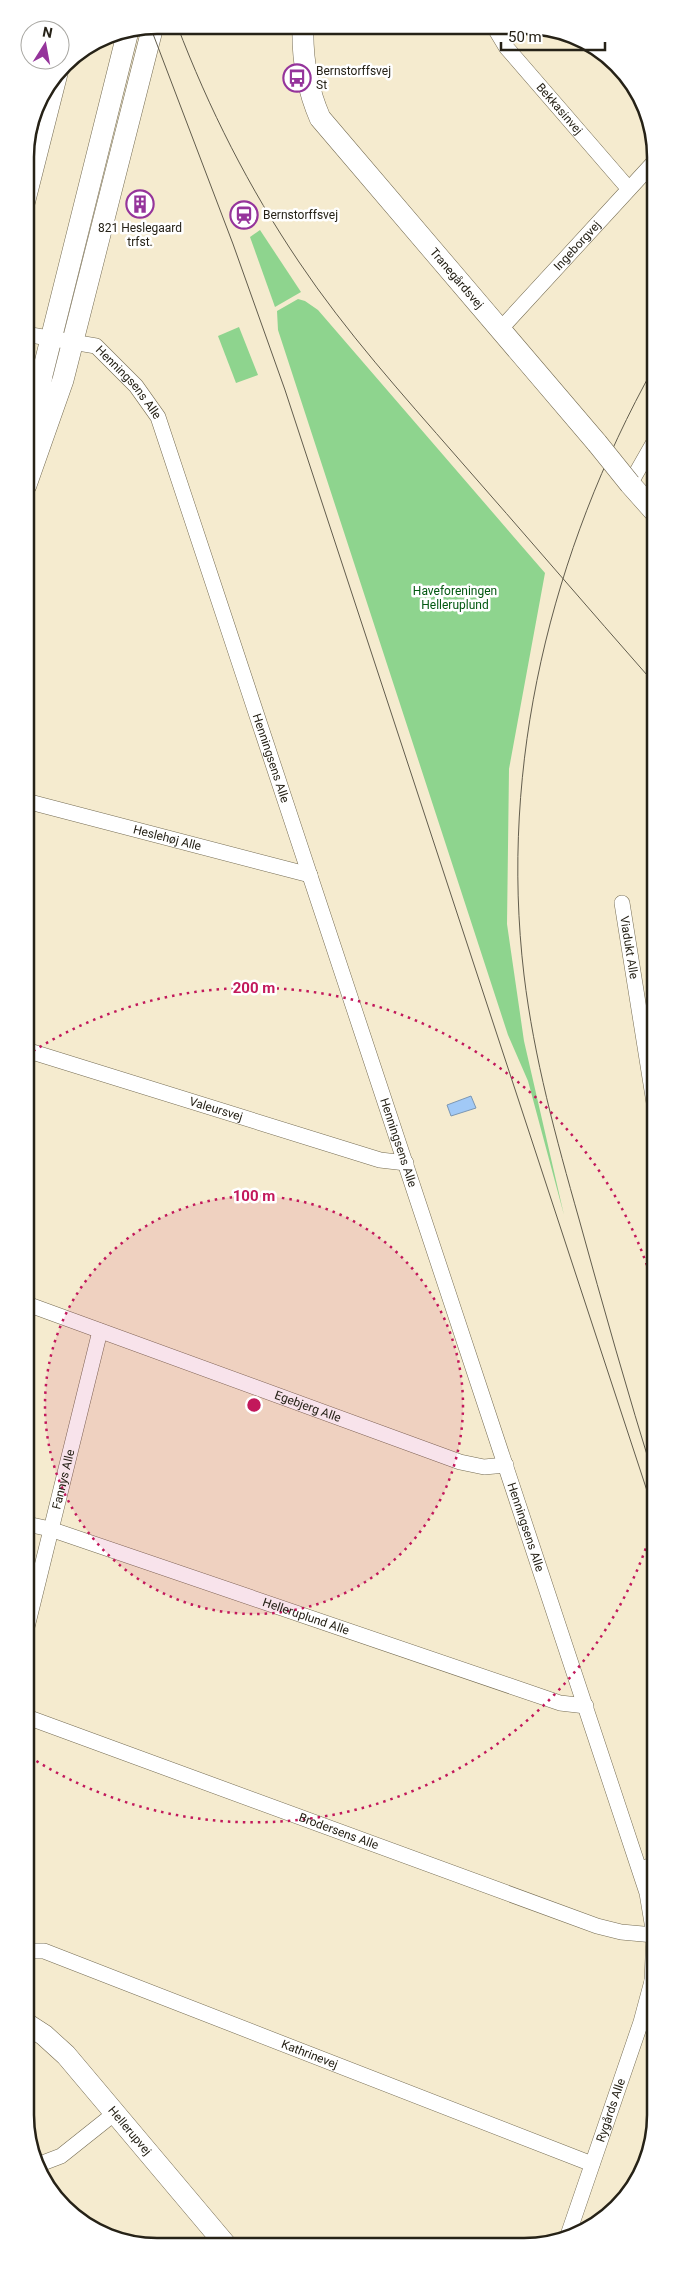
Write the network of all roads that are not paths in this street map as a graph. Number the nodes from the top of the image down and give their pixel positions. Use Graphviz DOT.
graph roads {
  1 [pos="151,34"];
  2 [pos="303,34"];
  3 [pos="498,34"];
  4 [pos="126,38"];
  5 [pos="57,84"];
  6 [pos="647,169"];
  7 [pos="34,176"];
  8 [pos="628,188"];
  9 [pos="498,328"];
  10 [pos="34,335"];
  11 [pos="51,338"];
  12 [pos="73,342"];
  13 [pos="34,430"];
  14 [pos="647,454"];
  15 [pos="34,462"];
  16 [pos="630,484"];
  17 [pos="647,503"];
  18 [pos="34,803"];
  19 [pos="310,875"];
  20 [pos="622,903"];
  21 [pos="34,1052"];
  22 [pos="647,1059"];
  23 [pos="406,1163"];
  24 [pos="34,1307"];
  25 [pos="100,1331"];
  26 [pos="506,1465"];
  27 [pos="34,1526"];
  28 [pos="50,1529"];
  29 [pos="34,1597"];
  30 [pos="586,1706"];
  31 [pos="34,1720"];
  32 [pos="647,1867"];
  33 [pos="640,1869"];
  34 [pos="647,1893"];
  35 [pos="647,1934"];
  36 [pos="34,1950"];
  37 [pos="647,2004"];
  38 [pos="34,2029"];
  39 [pos="115,2113"];
  40 [pos="43,2163"];
  41 [pos="592,2164"];
  42 [pos="570,2230"];
  43 [pos="221,2238"];
  1 -- 12 [label="street"];
  2 -- 9 [label="street, Tranegårdsvej"];
  3 -- 8 [label="street, Bekkasinvej"];
  4 -- 11 [label="street"];
  5 -- 7 [label="street"];
  6 -- 8 [label="street, Ingeborgvej"];
  8 -- 9 [label="street, Ingeborgvej"];
  9 -- 16 [label="street, Tranegårdsvej, bridge"];
  10 -- 11 [label="street, Henningsens Alle"];
  11 -- 12 [label="street, Henningsens Alle"];
  11 -- 13 [label="street"];
  12 -- 15 [label="street"];
  12 -- 19 [label="street, Henningsens Alle"];
  14 -- 16 [label="street"];
  16 -- 17 [label="street, Tranegårdsvej"];
  18 -- 19 [label="street, Heslehøj Alle"];
  19 -- 23 [label="street, Henningsens Alle"];
  20 -- 22 [label="street, Viadukt Alle"];
  21 -- 23 [label="street, Valeursvej"];
  23 -- 26 [label="street, Henningsens Alle"];
  24 -- 25 [label="street, Egebjerg Alle"];
  25 -- 26 [label="street, Egebjerg Alle"];
  25 -- 28 [label="street, Fannys Alle"];
  26 -- 30 [label="street, Henningsens Alle"];
  27 -- 28 [label="street, Helleruplund Alle"];
  28 -- 29 [label="street, Fannys Alle"];
  28 -- 30 [label="street, Helleruplund Alle"];
  30 -- 33 [label="street, Henningsens Alle"];
  31 -- 35 [label="street, Brodersens Alle"];
  32 -- 33 [label="street"];
  33 -- 34 [label="street, Henningsens Alle"];
  36 -- 41 [label="street, Kathrinevej"];
  37 -- 41 [label="street, Rygårds Alle"];
  38 -- 39 [label="street, Hellerupvej"];
  39 -- 40 [label="street"];
  39 -- 43 [label="street, Hellerupvej"];
  41 -- 42 [label="street, Rygårds Alle"];
}
